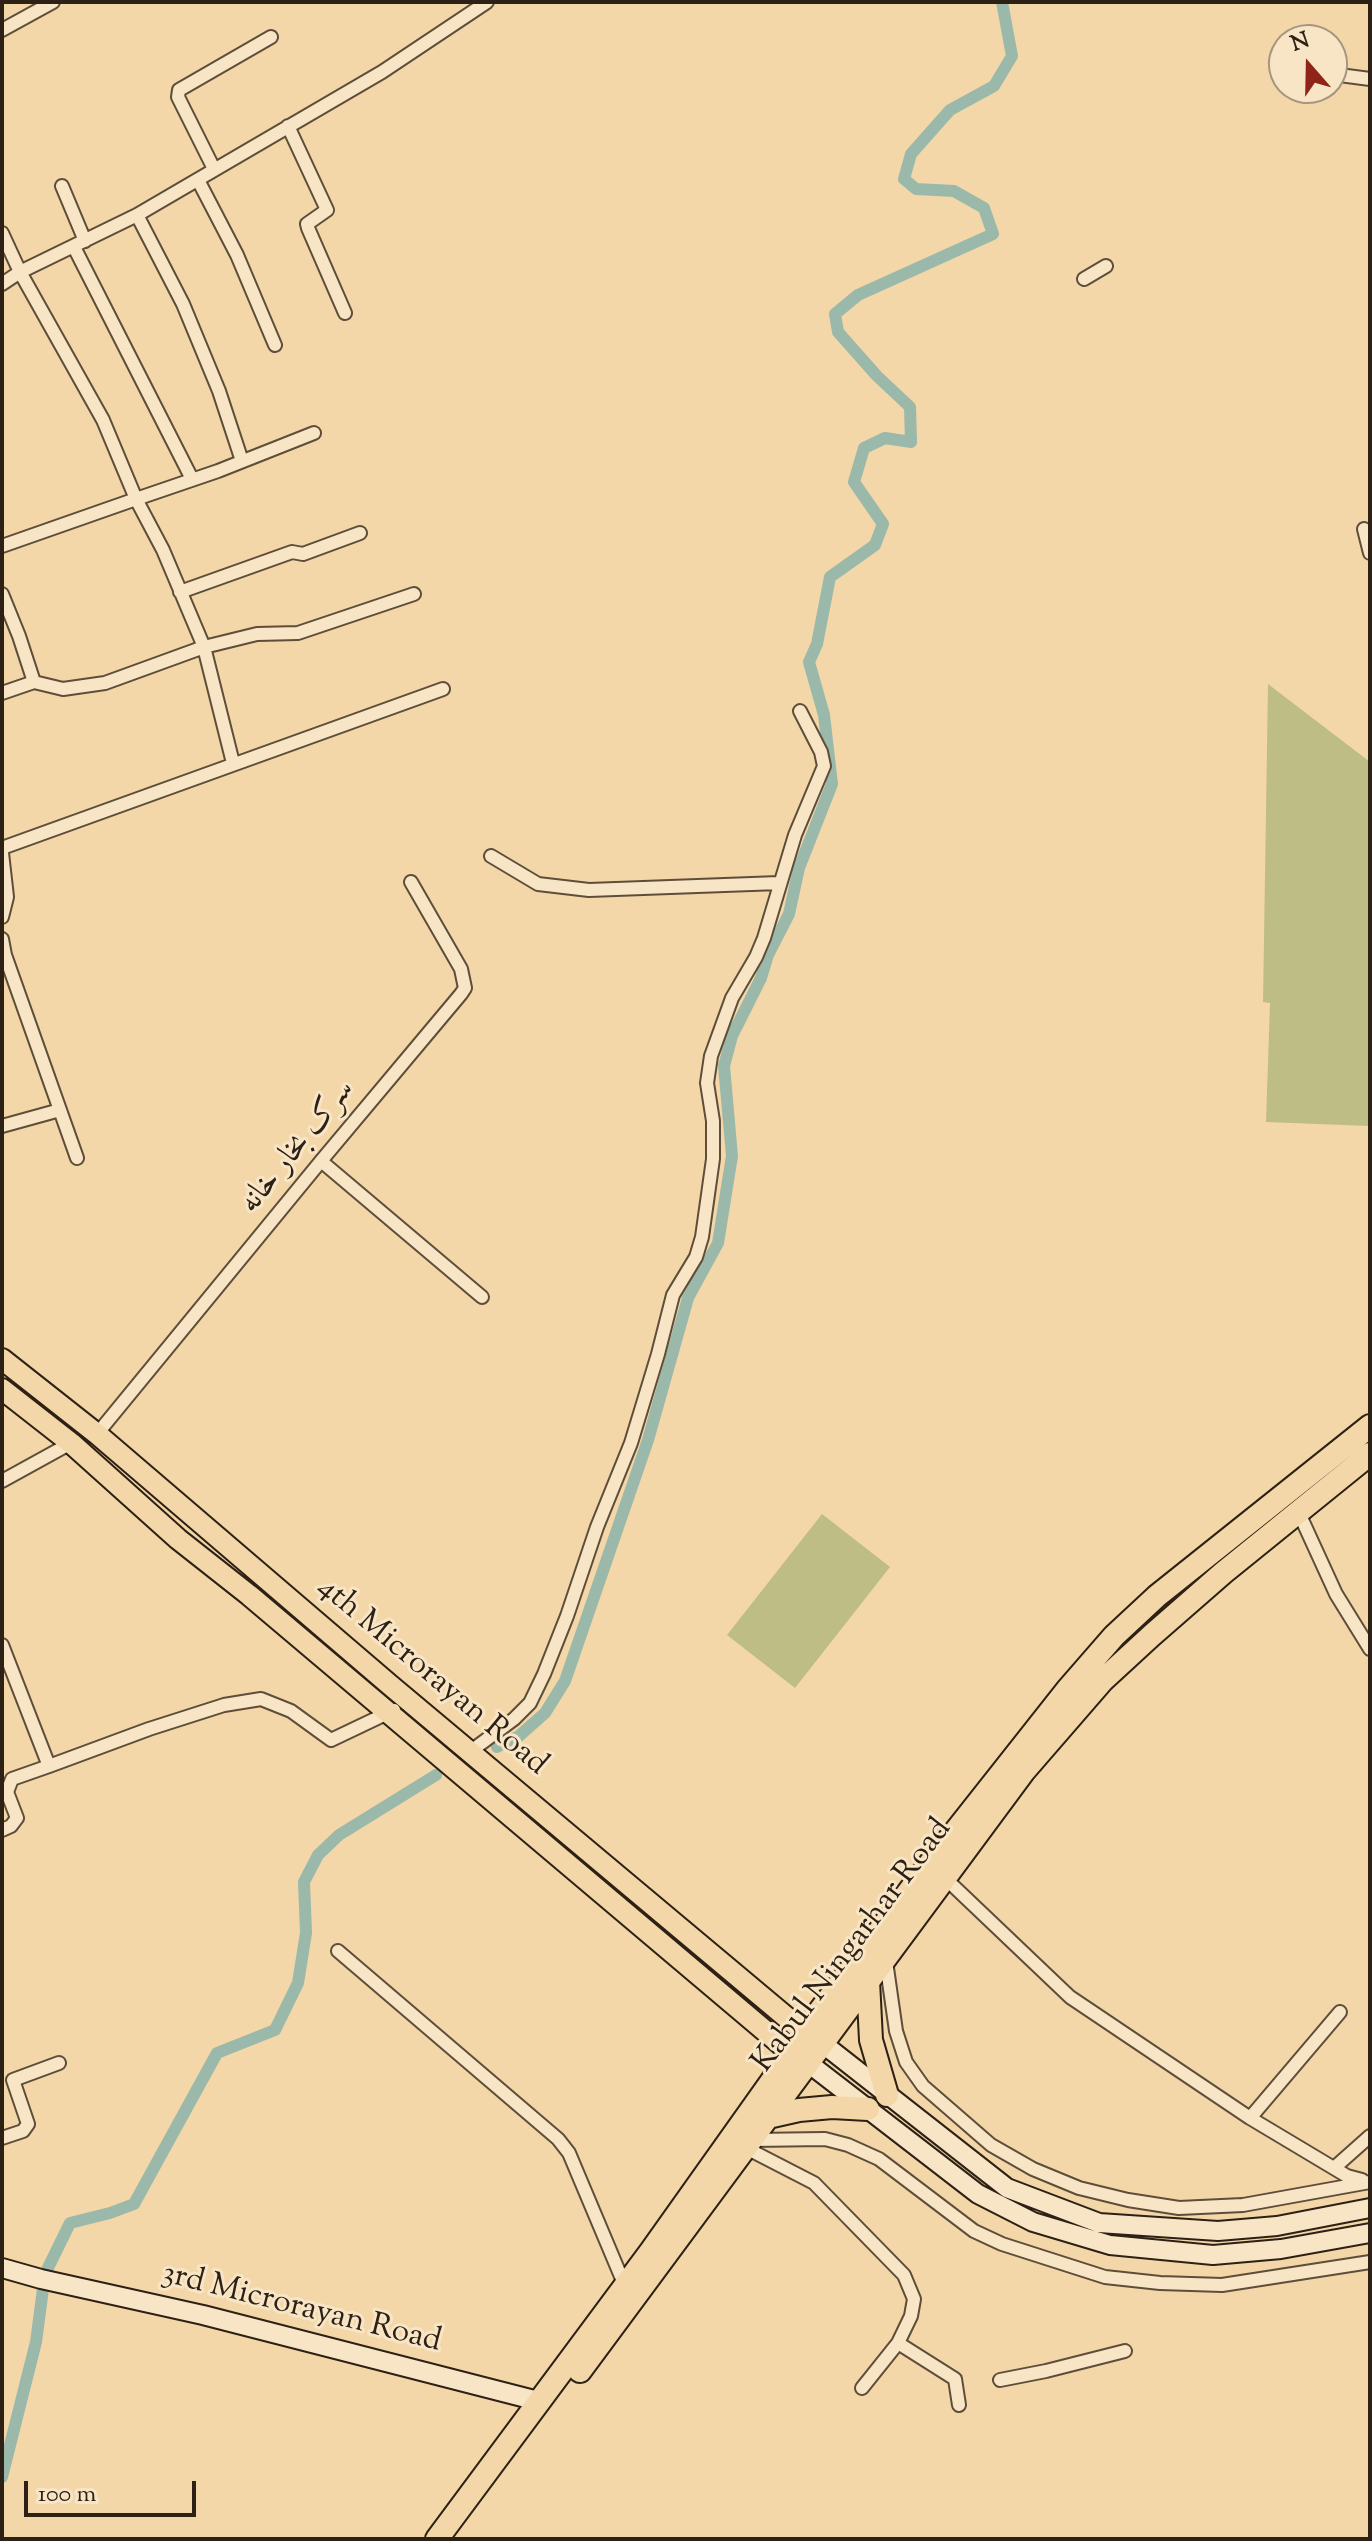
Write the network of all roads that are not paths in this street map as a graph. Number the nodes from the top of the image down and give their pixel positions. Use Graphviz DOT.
graph roads {
  1 [pos="53,2"];
  2 [pos="487,2"];
  3 [pos="2,30"];
  4 [pos="271,37"];
  5 [pos="1348,76"];
  6 [pos="1370,79"];
  7 [pos="288,126"];
  8 [pos="214,169"];
  9 [pos="198,180"];
  10 [pos="62,186"];
  11 [pos="137,215"];
  12 [pos="2,233"];
  13 [pos="79,244"];
  14 [pos="1106,266"];
  15 [pos="20,272"];
  16 [pos="1084,279"];
  17 [pos="2,284"];
  18 [pos="345,313"];
  19 [pos="275,345"];
  20 [pos="314,433"];
  21 [pos="242,461"];
  22 [pos="192,479"];
  23 [pos="136,499"];
  24 [pos="1364,529"];
  25 [pos="360,533"];
  26 [pos="2,546"];
  27 [pos="1370,553"];
  28 [pos="180,592"];
  29 [pos="414,594"];
  30 [pos="2,597"];
  31 [pos="204,647"];
  32 [pos="34,682"];
  33 [pos="443,689"];
  34 [pos="2,693"];
  35 [pos="800,711"];
  36 [pos="233,763"];
  37 [pos="2,850"];
  38 [pos="491,856"];
  39 [pos="411,882"];
  40 [pos="779,883"];
  41 [pos="2,917"];
  42 [pos="2,939"];
  43 [pos="60,1110"];
  44 [pos="2,1126"];
  45 [pos="77,1158"];
  46 [pos="321,1161"];
  47 [pos="482,1297"];
  48 [pos="2,1359"];
  49 [pos="2,1389"];
  50 [pos="1370,1426"];
  51 [pos="97,1434"];
  52 [pos="71,1443"];
  53 [pos="1370,1454"];
  54 [pos="2,1481"];
  55 [pos="1298,1511"];
  56 [pos="2,1645"];
  57 [pos="1370,1649"];
  58 [pos="406,1699"];
  59 [pos="390,1714"];
  60 [pos="471,1751"];
  61 [pos="49,1766"];
  62 [pos="2,1830"];
  63 [pos="946,1879"];
  64 [pos="338,1951"];
  65 [pos="886,1959"];
  66 [pos="868,1981"];
  67 [pos="1340,2012"];
  68 [pos="813,2038"];
  69 [pos="799,2057"];
  70 [pos="59,2063"];
  71 [pos="887,2095"];
  72 [pos="868,2109"];
  73 [pos="768,2117"];
  74 [pos="1250,2118"];
  75 [pos="1370,2136"];
  76 [pos="2,2138"];
  77 [pos="749,2144"];
  78 [pos="1334,2168"];
  79 [pos="1370,2182"];
  80 [pos="1370,2208"];
  81 [pos="1370,2233"];
  82 [pos="1370,2262"];
  83 [pos="2,2268"];
  84 [pos="625,2286"];
  85 [pos="898,2343"];
  86 [pos="1125,2351"];
  87 [pos="1000,2380"];
  88 [pos="862,2388"];
  89 [pos="538,2401"];
  90 [pos="959,2405"];
  91 [pos="437,2539"];
  92 [pos="455,2539"];
  1 -- 3 [label="street"];
  2 -- 7 [label="street"];
  4 -- 8 [label="street"];
  5 -- 6 [label="street"];
  7 -- 8 [label="street"];
  7 -- 18 [label="street"];
  8 -- 9 [label="street"];
  9 -- 11 [label="street"];
  9 -- 19 [label="street"];
  10 -- 13 [label="street"];
  11 -- 13 [label="street"];
  11 -- 21 [label="street"];
  12 -- 15 [label="street"];
  13 -- 15 [label="street"];
  13 -- 22 [label="street"];
  14 -- 16 [label="street"];
  15 -- 17 [label="street"];
  15 -- 23 [label="street"];
  20 -- 21 [label="street"];
  21 -- 22 [label="street"];
  22 -- 23 [label="street"];
  23 -- 26 [label="street"];
  23 -- 28 [label="street"];
  24 -- 27 [label="street"];
  25 -- 28 [label="street"];
  28 -- 31 [label="street"];
  29 -- 31 [label="street"];
  30 -- 32 [label="street"];
  31 -- 32 [label="street"];
  31 -- 36 [label="street"];
  32 -- 34 [label="street"];
  33 -- 36 [label="street"];
  35 -- 40 [label="street"];
  36 -- 37 [label="street"];
  37 -- 41 [label="street"];
  38 -- 40 [label="street"];
  39 -- 46 [label="street, سرک بخار خانه"];
  40 -- 60 [label="street"];
  42 -- 43 [label="street"];
  43 -- 44 [label="street"];
  43 -- 45 [label="street"];
  46 -- 47 [label="street"];
  46 -- 51 [label="street, سرک بخار خانه"];
  48 -- 51 [label="main road, 4th Microrayan Road"];
  49 -- 52 [label="main road, 4th Microrayan Road"];
  50 -- 68 [label="highway, Kabul Ningarhar Road"];
  51 -- 58 [label="main road, 4th Microrayan Road"];
  52 -- 54 [label="street"];
  52 -- 59 [label="main road, 4th Microrayan Road"];
  53 -- 55 [label="highway, Kabul Ningarhar Road"];
  55 -- 57 [label="street"];
  55 -- 63 [label="highway, Kabul Ningarhar Road"];
  56 -- 61 [label="street"];
  58 -- 59 [label="street"];
  58 -- 60 [label="main road, 4th Microrayan Road"];
  59 -- 61 [label="street"];
  59 -- 69 [label="main road, 4th Microrayan Road"];
  60 -- 68 [label="main road, 4th Microrayan Road"];
  61 -- 62 [label="street"];
  63 -- 65 [label="highway, Kabul Ningarhar Road"];
  63 -- 74 [label="street"];
  64 -- 84 [label="street"];
  65 -- 66 [label="highway, Kabul Ningarhar Road"];
  65 -- 79 [label="street"];
  66 -- 68 [label="highway, Kabul Ningarhar Road"];
  66 -- 71 [label="highway"];
  67 -- 74 [label="street"];
  68 -- 69 [label="highway, Kabul Ningarhar Road"];
  68 -- 71 [label="main road"];
  69 -- 72 [label="main road"];
  69 -- 73 [label="highway, Kabul Ningarhar Road"];
  69 -- 84 [label="highway, Kabul Ningarhar Road"];
  70 -- 76 [label="street"];
  71 -- 80 [label="main road"];
  72 -- 73 [label="highway"];
  72 -- 81 [label="main road"];
  73 -- 77 [label="highway, Kabul Ningarhar Road"];
  74 -- 78 [label="street"];
  75 -- 78 [label="street"];
  77 -- 82 [label="street"];
  77 -- 85 [label="street"];
  77 -- 92 [label="highway, Kabul Ningarhar Road"];
  78 -- 79 [label="street"];
  83 -- 89 [label="main road, 3rd Microrayan Road"];
  84 -- 89 [label="highway, Kabul Ningarhar Road"];
  85 -- 88 [label="street"];
  85 -- 90 [label="street"];
  86 -- 87 [label="street"];
  89 -- 91 [label="highway, Kabul Ningarhar Road"];
}
